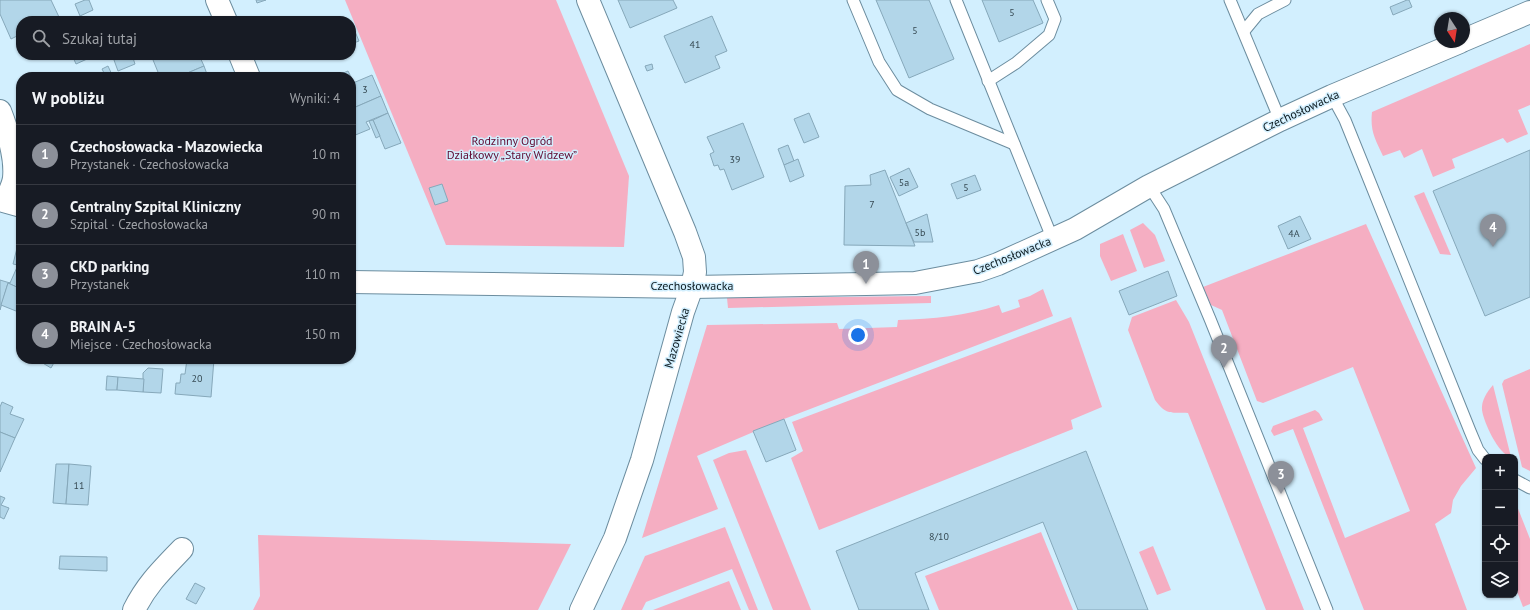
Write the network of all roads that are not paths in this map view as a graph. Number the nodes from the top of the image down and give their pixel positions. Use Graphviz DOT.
graph roads {
  1 [pos="217,0"];
  2 [pos="588,0"];
  3 [pos="853,0"];
  4 [pos="956,0"];
  5 [pos="1047,0"];
  6 [pos="1230,0"];
  7 [pos="1285,0"];
  8 [pos="1530,12"];
  9 [pos="224,16"];
  10 [pos="1244,31"];
  11 [pos="1470,37"];
  12 [pos="1446,48"];
  13 [pos="242,60"];
  14 [pos="247,72"];
  15 [pos="988,80"];
  16 [pos="1332,96"];
  17 [pos="0,111"];
  18 [pos="1280,120"];
  19 [pos="1014,144"];
  20 [pos="1149,186"];
  21 [pos="9,202"];
  22 [pos="1053,240"];
  23 [pos="356,282"];
  24 [pos="692,287"];
  25 [pos="1482,455"];
  26 [pos="1518,482"];
  27 [pos="1530,488"];
  28 [pos="182,549"];
  29 [pos="134,610"];
  30 [pos="581,610"];
  31 [pos="1328,610"];
  1 -- 9 [label="street"];
  2 -- 24 [label="street, Mazowiecka"];
  3 -- 19 [label="lane"];
  4 -- 15 [label="lane"];
  5 -- 15 [label="lane"];
  6 -- 10 [label="lane"];
  7 -- 10 [label="lane"];
  8 -- 11 [label="street"];
  10 -- 18 [label="lane"];
  12 -- 16 [label="street, Czechosłowacka"];
  13 -- 14 [label="street"];
  15 -- 19 [label="lane"];
  16 -- 18 [label="street, Czechosłowacka"];
  16 -- 25 [label="lane"];
  17 -- 21 [label="street"];
  18 -- 20 [label="street, Czechosłowacka"];
  19 -- 22 [label="lane"];
  20 -- 22 [label="street, Czechosłowacka"];
  20 -- 31 [label="lane"];
  22 -- 24 [label="street, Czechosłowacka"];
  23 -- 24 [label="street, Czechosłowacka"];
  24 -- 30 [label="street, Mazowiecka"];
  26 -- 27 [label="lane"];
  28 -- 29 [label="street"];
}
